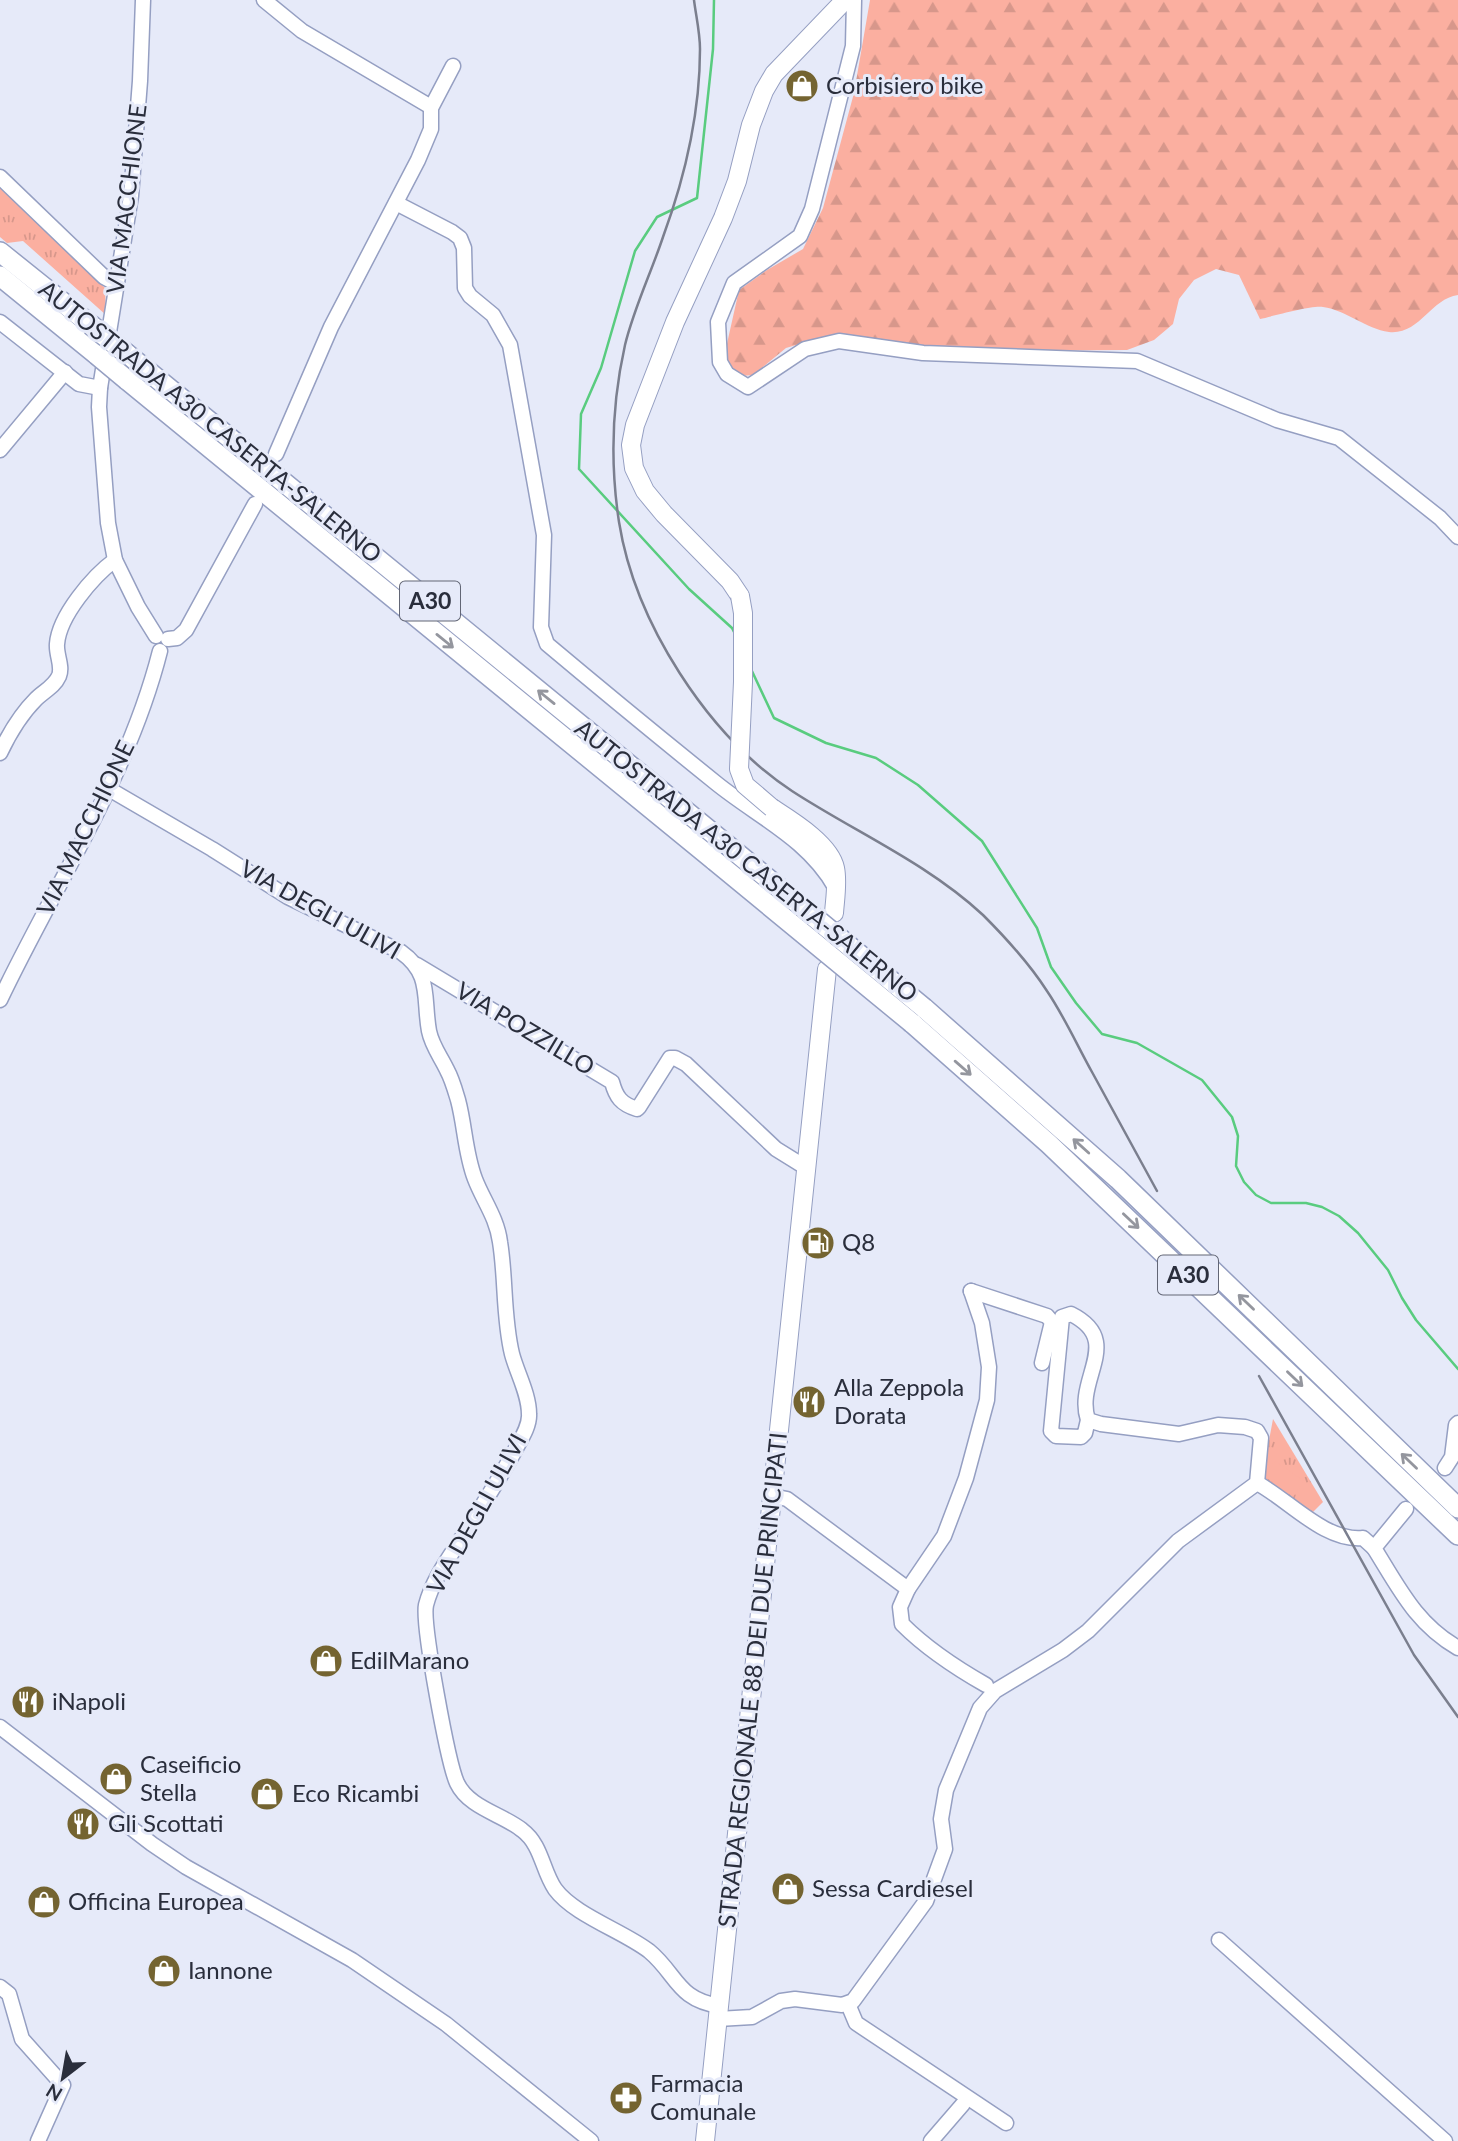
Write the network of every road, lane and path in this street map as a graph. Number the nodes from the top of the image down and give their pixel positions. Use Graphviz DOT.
graph roads {
  1 [pos="143,0"];
  2 [pos="264,0"];
  3 [pos="845,0"];
  4 [pos="854,0"];
  5 [pos="453,66"];
  6 [pos="431,107"];
  7 [pos="0,177"];
  8 [pos="396,202"];
  9 [pos="0,252"];
  10 [pos="0,276"];
  11 [pos="117,284"];
  12 [pos="0,286"];
  13 [pos="0,322"];
  14 [pos="97,355"];
  15 [pos="65,372"];
  16 [pos="100,388"];
  17 [pos="0,450"];
  18 [pos="276,454"];
  19 [pos="255,504"];
  20 [pos="1458,537"];
  21 [pos="115,560"];
  22 [pos="162,642"];
  23 [pos="0,753"];
  24 [pos="109,789"];
  25 [pos="835,887"];
  26 [pos="834,913"];
  27 [pos="415,964"];
  28 [pos="827,969"];
  29 [pos="0,1000"];
  30 [pos="918,1015"];
  31 [pos="806,1167"];
  32 [pos="1042,1363"];
  33 [pos="1088,1420"];
  34 [pos="1458,1423"];
  35 [pos="1445,1468"];
  36 [pos="1256,1483"];
  37 [pos="772,1496"];
  38 [pos="1458,1508"];
  39 [pos="1406,1510"];
  40 [pos="1458,1535"];
  41 [pos="1374,1548"];
  42 [pos="908,1588"];
  43 [pos="1458,1648"];
  44 [pos="992,1685"];
  45 [pos="0,1727"];
  46 [pos="1219,1940"];
  47 [pos="0,1987"];
  48 [pos="848,2004"];
  49 [pos="719,2012"];
  50 [pos="963,2104"];
  51 [pos="1006,2123"];
  52 [pos="38,2141"];
  53 [pos="591,2141"];
  54 [pos="705,2141"];
  55 [pos="931,2141"];
  56 [pos="1445,2141"];
  1 -- 11 [label="street, VIA MACCHIONE"];
  2 -- 6 [label="street"];
  3 -- 25 [label="main road, bridge"];
  4 -- 20 [label="street"];
  5 -- 6 [label="street"];
  6 -- 8 [label="street"];
  7 -- 11 [label="street"];
  8 -- 18 [label="street"];
  8 -- 25 [label="street"];
  30 -- 9 [label="highway, AUTOSTRADA A30 CASERTA-SALERNO / A30, one-way, bridge"];
  10 -- 14 [label="highway, A30"];
  11 -- 16 [label="street, VIA MACCHIONE"];
  12 -- 14 [label="highway"];
  13 -- 15 [label="street"];
  14 -- 30 [label="highway, AUTOSTRADA A30 CASERTA-SALERNO / A30, one-way, bridge"];
  15 -- 16 [label="street"];
  15 -- 17 [label="street"];
  16 -- 21 [label="street, VIA MACCHIONE"];
  19 -- 22 [label="street"];
  21 -- 22 [label="street, VIA MACCHIONE"];
  21 -- 23 [label="street"];
  22 -- 24 [label="street, VIA MACCHIONE"];
  24 -- 27 [label="street, VIA DEGLI ULIVI"];
  24 -- 29 [label="street, VIA MACCHIONE"];
  25 -- 26 [label="main road"];
  27 -- 31 [label="street, VIA POZZILLO"];
  27 -- 49 [label="street, VIA DEGLI ULIVI"];
  28 -- 31 [label="main road, STRADA REGIONALE 88 DEI DUE PRINCIPATI"];
  38 -- 30 [label="highway, AUTOSTRADA A30 CASERTA-SALERNO / A30, one-way"];
  30 -- 40 [label="highway, AUTOSTRADA A30 CASERTA-SALERNO / A30, one-way"];
  31 -- 37 [label="main road, STRADA REGIONALE 88 DEI DUE PRINCIPATI"];
  32 -- 42 [label="street"];
  33 -- 33 [label="street"];
  33 -- 36 [label="street"];
  34 -- 35 [label="street"];
  36 -- 41 [label="street"];
  36 -- 44 [label="street"];
  37 -- 42 [label="street"];
  37 -- 49 [label="main road, STRADA REGIONALE 88 DEI DUE PRINCIPATI"];
  39 -- 41 [label="street"];
  41 -- 43 [label="street"];
  42 -- 44 [label="street"];
  44 -- 48 [label="street"];
  45 -- 53 [label="street"];
  46 -- 56 [label="street"];
  47 -- 52 [label="street"];
  48 -- 49 [label="street"];
  48 -- 51 [label="street"];
  49 -- 54 [label="main road, STRADA REGIONALE 88 DEI DUE PRINCIPATI"];
  50 -- 55 [label="street"];
}
